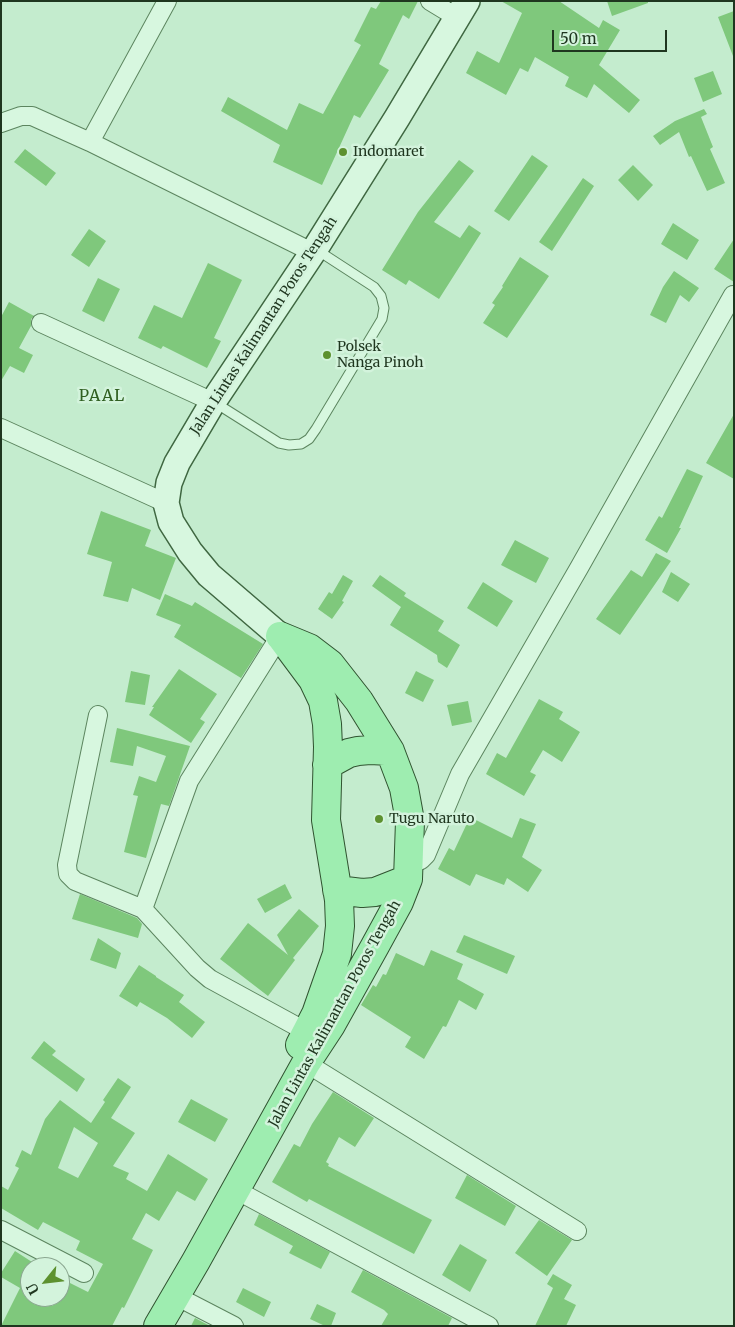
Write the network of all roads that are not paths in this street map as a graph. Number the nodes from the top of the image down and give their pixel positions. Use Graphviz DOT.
graph roads {
  1 [pos="167,1"];
  2 [pos="430,1"];
  3 [pos="462,10"];
  4 [pos="1,123"];
  5 [pos="90,142"];
  6 [pos="314,250"];
  7 [pos="733,295"];
  8 [pos="41,323"];
  9 [pos="213,402"];
  10 [pos="1,428"];
  11 [pos="166,503"];
  12 [pos="280,636"];
  13 [pos="98,715"];
  14 [pos="390,751"];
  15 [pos="326,765"];
  16 [pos="408,807"];
  17 [pos="442,817"];
  18 [pos="408,872"];
  19 [pos="337,890"];
  20 [pos="143,909"];
  21 [pos="307,1032"];
  22 [pos="306,1063"];
  23 [pos="236,1190"];
  24 [pos="1,1230"];
  25 [pos="577,1231"];
  26 [pos="84,1274"];
  27 [pos="176,1296"];
  28 [pos="141,1326"];
  29 [pos="158,1326"];
  30 [pos="234,1326"];
  31 [pos="489,1326"];
  1 -- 5 [label="street"];
  2 -- 3 [label="street"];
  3 -- 6 [label="main road, Jalan Lintas Kalimantan Poros Tengah"];
  4 -- 5 [label="street"];
  5 -- 6 [label="street"];
  6 -- 9 [label="main road, Jalan Lintas Kalimantan Poros Tengah"];
  6 -- 9 [label="lane"];
  7 -- 17 [label="street"];
  8 -- 9 [label="street"];
  9 -- 11 [label="main road, Jalan Lintas Kalimantan Poros Tengah"];
  10 -- 11 [label="street"];
  11 -- 12 [label="main road, Jalan Lintas Kalimantan Poros Tengah"];
  12 -- 14 [label="main road, Jalan Lintas Kalimantan Poros Tengah"];
  12 -- 15 [label="main road, Jalan Lintas Kalimantan Poros Tengah"];
  12 -- 20 [label="street"];
  13 -- 20 [label="street"];
  14 -- 15 [label="main road"];
  14 -- 16 [label="main road, Jalan Lintas Kalimantan Poros Tengah"];
  15 -- 19 [label="main road, Jalan Lintas Kalimantan Poros Tengah"];
  16 -- 17 [label="street"];
  16 -- 18 [label="main road, Jalan Lintas Kalimantan Poros Tengah"];
  17 -- 18 [label="street"];
  18 -- 19 [label="main road"];
  18 -- 22 [label="main road, Jalan Lintas Kalimantan Poros Tengah"];
  19 -- 21 [label="main road, Jalan Lintas Kalimantan Poros Tengah"];
  20 -- 21 [label="street"];
  21 -- 28 [label="main road, Jalan Lintas Kalimantan Poros Tengah"];
  22 -- 23 [label="main road, Jalan Lintas Kalimantan Poros Tengah"];
  22 -- 25 [label="street"];
  23 -- 27 [label="main road, Jalan Lintas Kalimantan Poros Tengah"];
  23 -- 31 [label="street"];
  24 -- 26 [label="street"];
  27 -- 29 [label="main road, Jalan Lintas Kalimantan Poros Tengah"];
  27 -- 30 [label="street"];
}
